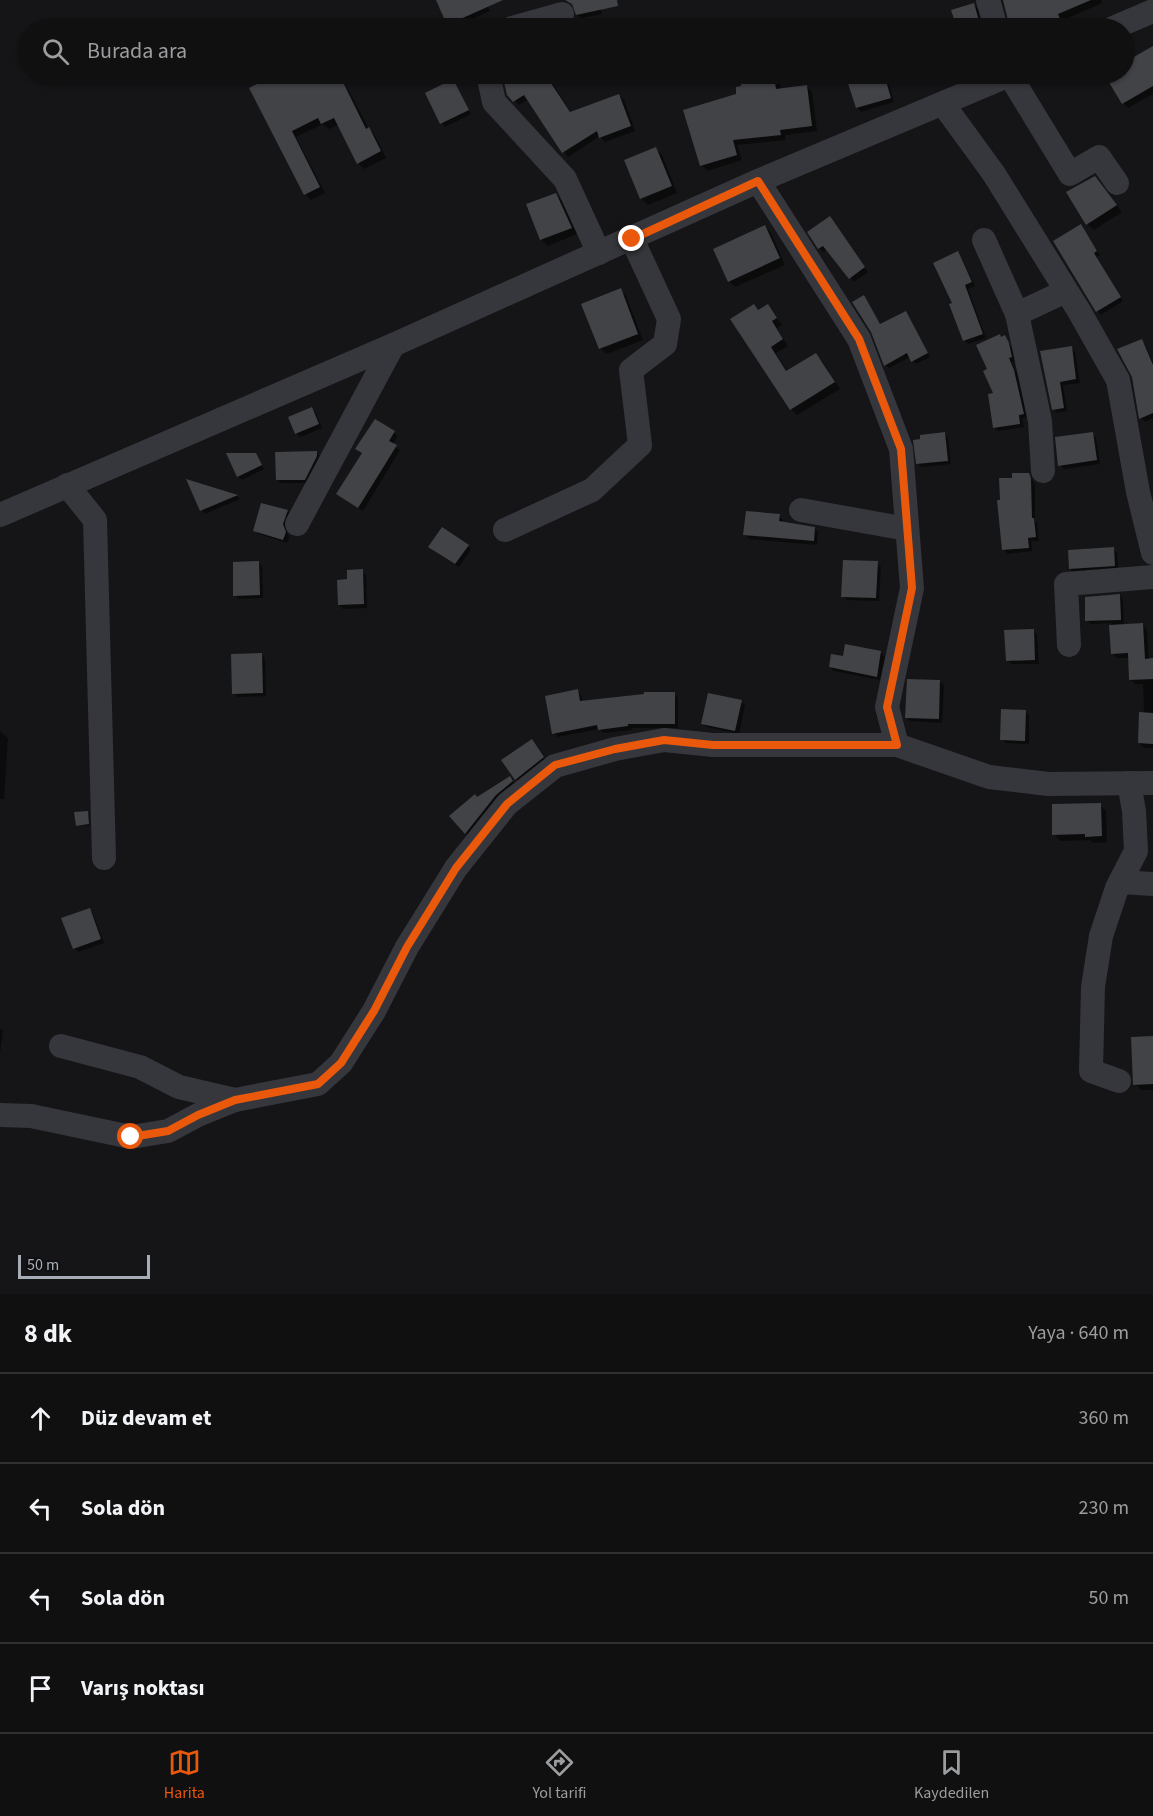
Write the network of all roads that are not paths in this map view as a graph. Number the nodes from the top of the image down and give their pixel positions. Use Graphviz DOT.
graph roads {
  1 [pos="988,0"];
  2 [pos="562,14"];
  3 [pos="1150,16"];
  4 [pos="548,18"];
  5 [pos="993,18"];
  6 [pos="1135,21"];
  7 [pos="490,84"];
  8 [pos="988,84"];
  9 [pos="1016,84"];
  10 [pos="943,104"];
  11 [pos="758,181"];
  12 [pos="1117,183"];
  13 [pos="632,239"];
  14 [pos="984,240"];
  15 [pos="599,254"];
  16 [pos="1066,291"];
  17 [pos="1017,314"];
  18 [pos="393,345"];
  19 [pos="1043,471"];
  20 [pos="68,485"];
  21 [pos="801,510"];
  22 [pos="0,515"];
  23 [pos="297,524"];
  24 [pos="907,529"];
  25 [pos="505,530"];
  26 [pos="1153,553"];
  27 [pos="1153,577"];
  28 [pos="1069,645"];
  29 [pos="897,745"];
  30 [pos="1129,783"];
  31 [pos="1153,783"];
  32 [pos="1136,851"];
  33 [pos="104,858"];
  34 [pos="1153,872"];
  35 [pos="1120,882"];
  36 [pos="1153,884"];
  37 [pos="61,1046"];
  38 [pos="1119,1082"];
  39 [pos="235,1100"];
  40 [pos="0,1115"];
  1 -- 5 [label="street"];
  2 -- 4 [label="street"];
  3 -- 6 [label="street"];
  7 -- 15 [label="street"];
  8 -- 10 [label="street"];
  9 -- 12 [label="street"];
  10 -- 11 [label="street"];
  10 -- 16 [label="street"];
  11 -- 13 [label="street"];
  11 -- 24 [label="street"];
  13 -- 15 [label="street"];
  13 -- 25 [label="street"];
  14 -- 17 [label="street"];
  15 -- 18 [label="street"];
  16 -- 17 [label="street"];
  16 -- 26 [label="street"];
  17 -- 19 [label="street"];
  18 -- 20 [label="street"];
  18 -- 23 [label="street"];
  20 -- 22 [label="street"];
  20 -- 33 [label="street"];
  21 -- 24 [label="street"];
  24 -- 29 [label="street"];
  27 -- 28 [label="street"];
  29 -- 30 [label="street"];
  29 -- 39 [label="street"];
  30 -- 31 [label="street"];
  30 -- 32 [label="street"];
  32 -- 34 [label="street"];
  32 -- 35 [label="street"];
  35 -- 36 [label="street"];
  35 -- 38 [label="street"];
  37 -- 39 [label="street"];
  39 -- 40 [label="street"];
}
